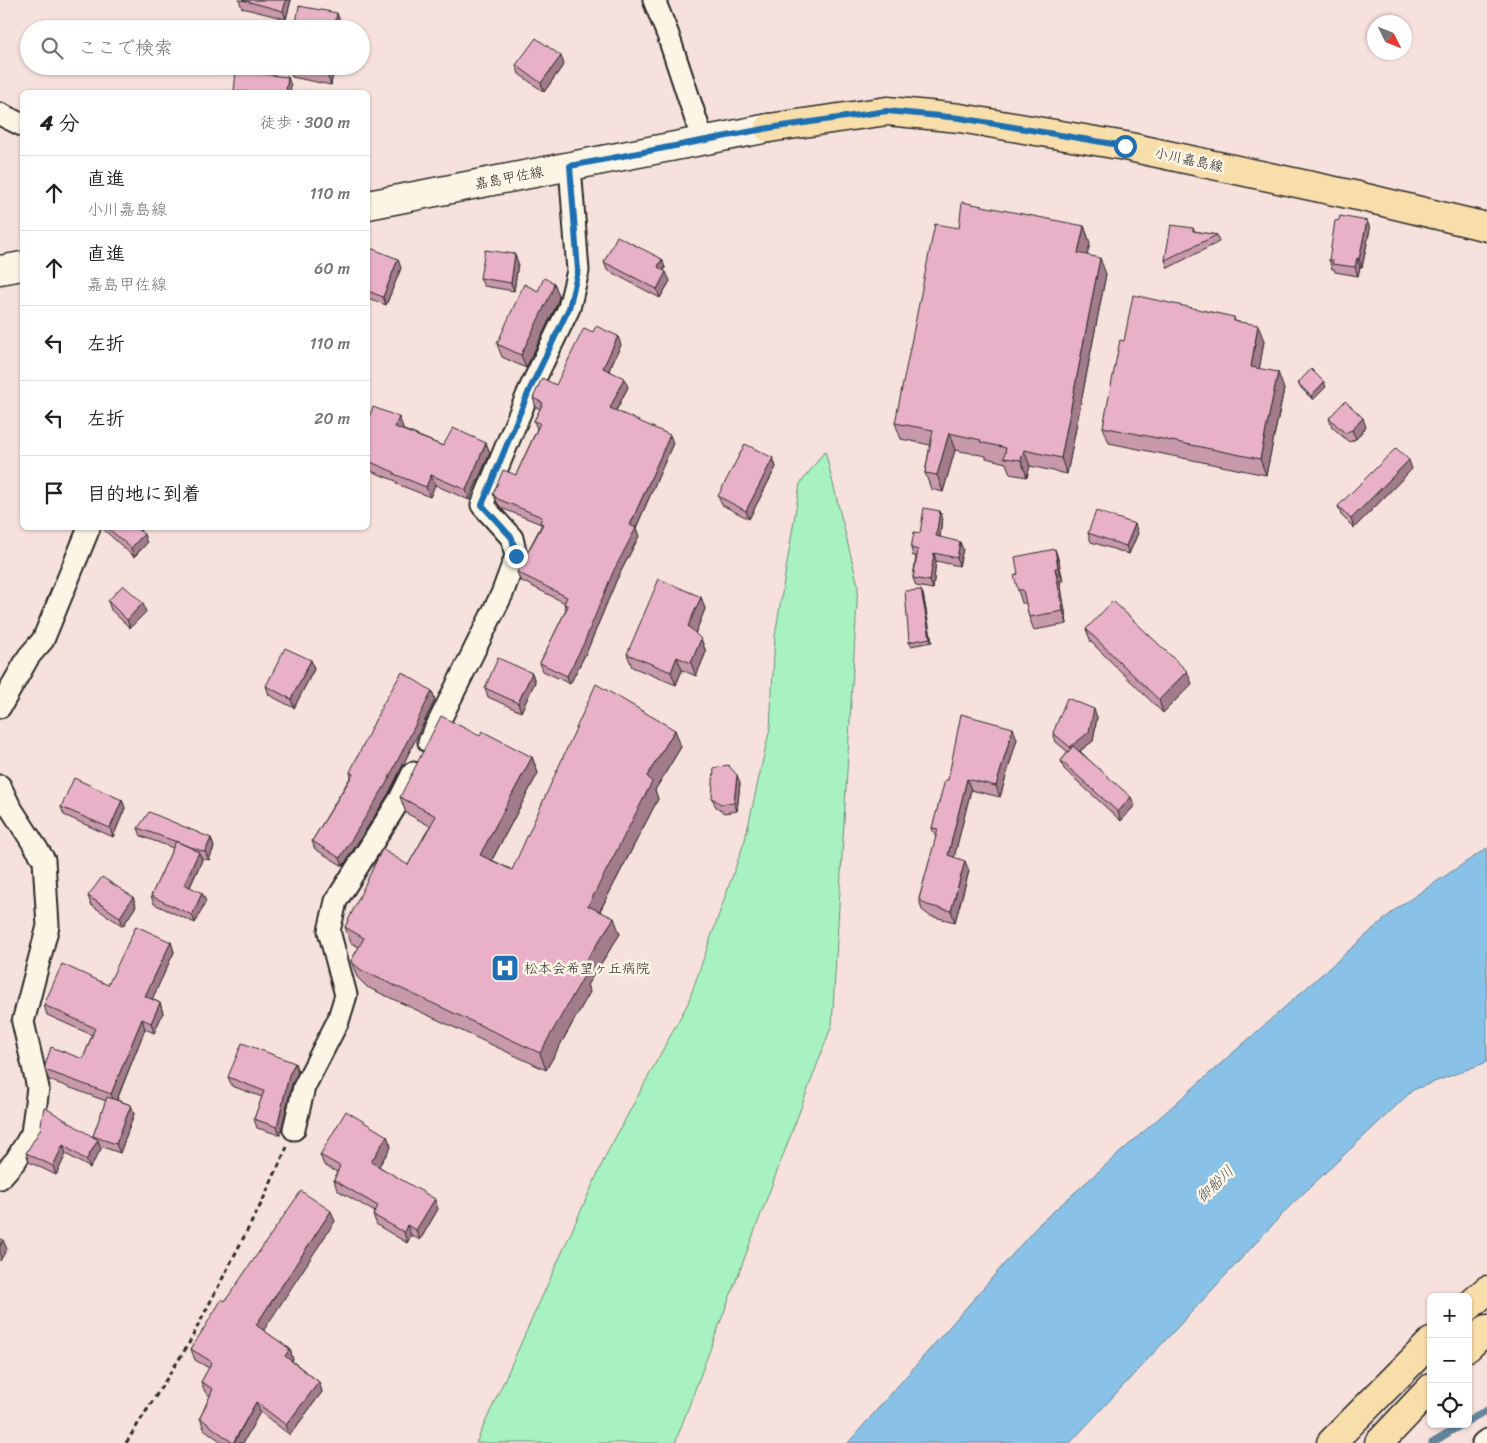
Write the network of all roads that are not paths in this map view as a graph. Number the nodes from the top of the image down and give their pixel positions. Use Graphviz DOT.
graph roads {
  1 [pos="654,0"];
  2 [pos="0,114"];
  3 [pos="20,124"];
  4 [pos="769,128"];
  5 [pos="703,141"];
  6 [pos="570,166"];
  7 [pos="370,205"];
  8 [pos="1487,227"];
  9 [pos="20,266"];
  10 [pos="0,270"];
  11 [pos="88,530"];
  12 [pos="0,707"];
  13 [pos="0,786"];
  14 [pos="294,1129"];
  15 [pos="0,1178"];
  16 [pos="1487,1290"];
  17 [pos="1472,1303"];
  18 [pos="1487,1329"];
  19 [pos="1472,1343"];
  20 [pos="1427,1346"];
  21 [pos="1427,1392"];
  22 [pos="1338,1440"];
  23 [pos="1487,1440"];
  24 [pos="1380,1443"];
  25 [pos="1483,1443"];
  1 -- 5 [label="street"];
  2 -- 3 [label="street"];
  4 -- 5 [label="main road, 嘉島甲佐線"];
  4 -- 8 [label="main road, 小川嘉島線"];
  5 -- 6 [label="main road, 嘉島甲佐線"];
  6 -- 7 [label="main road, 嘉島甲佐線"];
  6 -- 14 [label="street"];
  9 -- 10 [label="main road"];
  11 -- 12 [label="street"];
  13 -- 15 [label="street"];
  16 -- 17 [label="main road"];
  18 -- 19 [label="main road"];
  20 -- 22 [label="main road"];
  21 -- 24 [label="main road"];
  23 -- 25 [label="street"];
}
